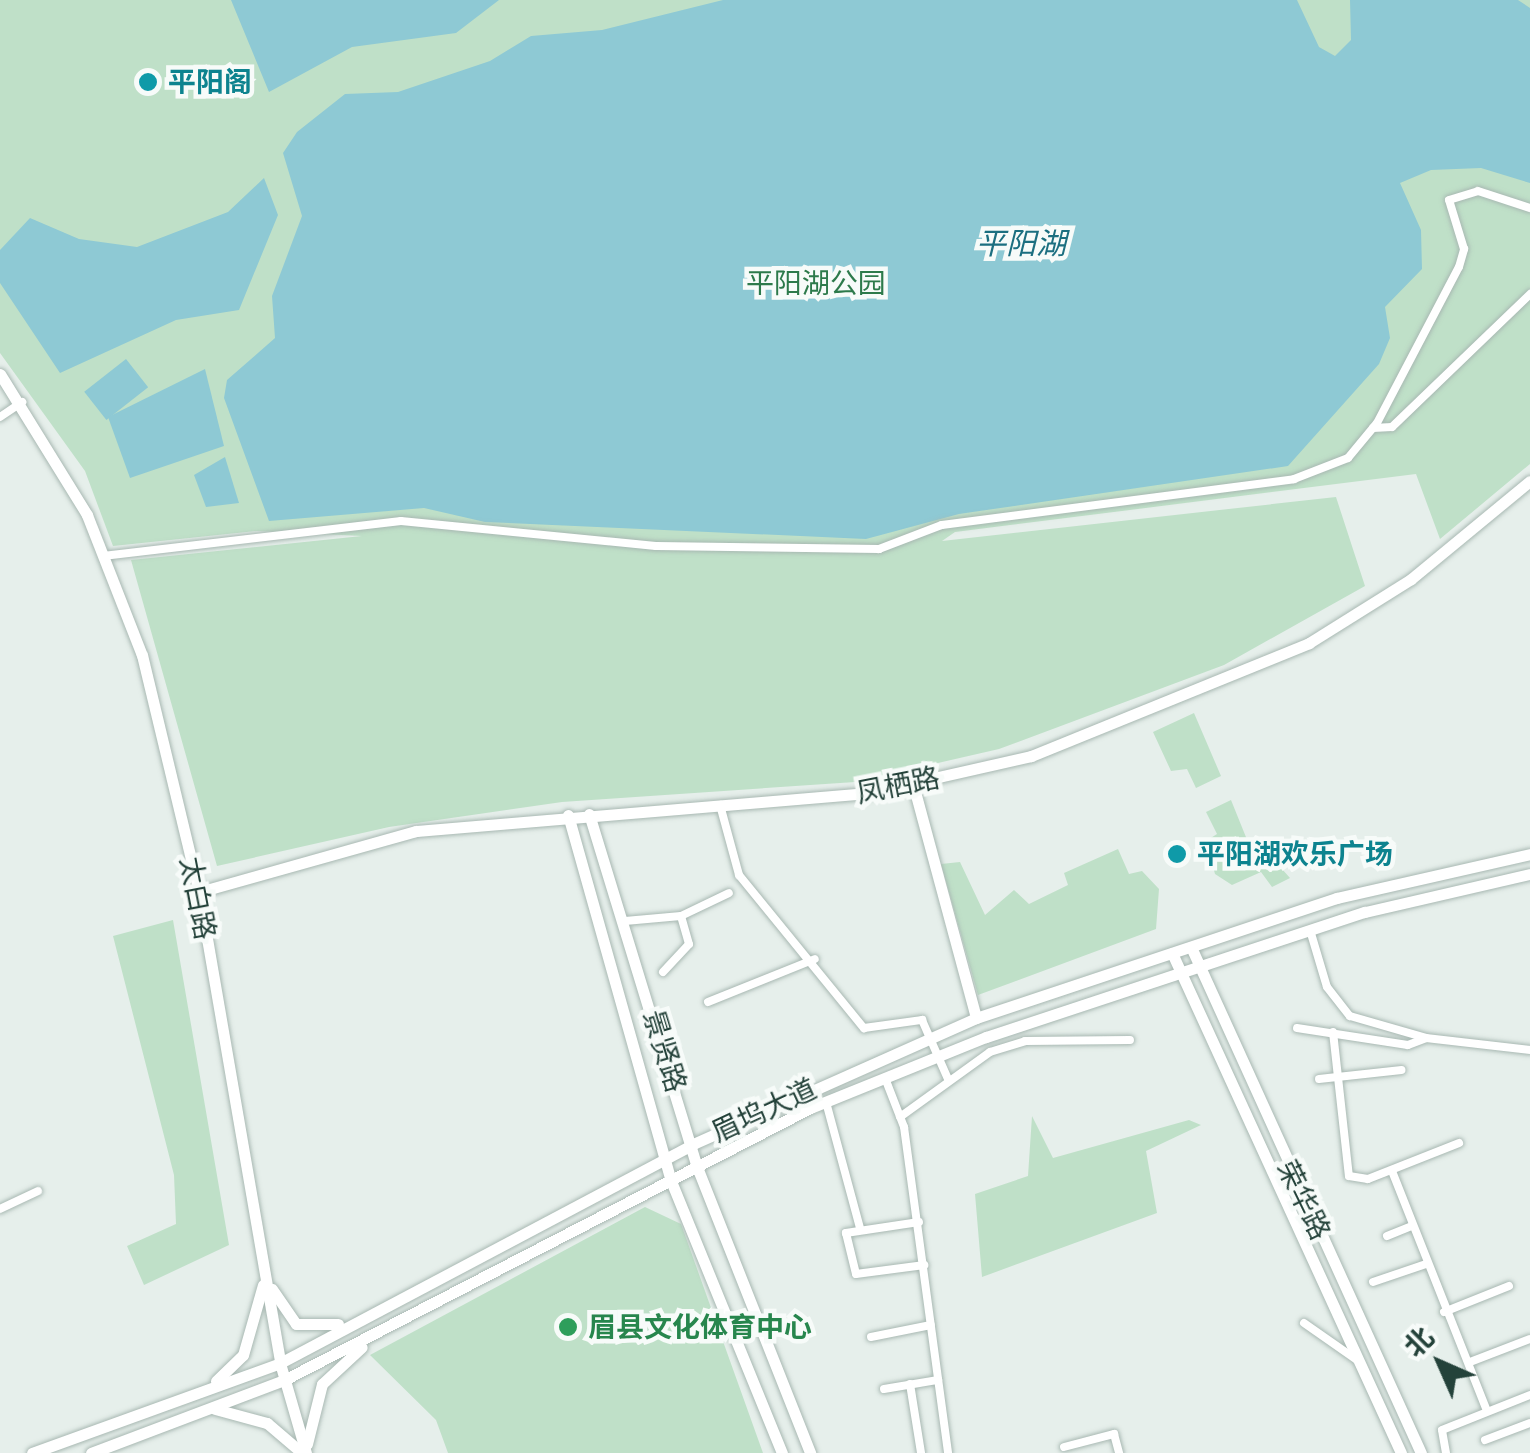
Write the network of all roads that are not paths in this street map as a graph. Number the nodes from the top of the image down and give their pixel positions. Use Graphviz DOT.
graph roads {
  1 [pos="1530,208"];
  2 [pos="1530,294"];
  3 [pos="0,374"];
  4 [pos="22,402"];
  5 [pos="0,417"];
  6 [pos="1373,428"];
  7 [pos="1530,481"];
  8 [pos="103,556"];
  9 [pos="913,784"];
  10 [pos="720,805"];
  11 [pos="589,814"];
  12 [pos="568,816"];
  13 [pos="1530,854"];
  14 [pos="1530,874"];
  15 [pos="199,892"];
  16 [pos="729,893"];
  17 [pos="681,916"];
  18 [pos="625,921"];
  19 [pos="1310,930"];
  20 [pos="1191,947"];
  21 [pos="1172,953"];
  22 [pos="815,959"];
  23 [pos="663,972"];
  24 [pos="1197,972"];
  25 [pos="1176,978"];
  26 [pos="708,1002"];
  27 [pos="976,1018"];
  28 [pos="1297,1028"];
  29 [pos="1333,1032"];
  30 [pos="931,1037"];
  31 [pos="1426,1038"];
  32 [pos="1130,1040"];
  33 [pos="1530,1050"];
  34 [pos="935,1057"];
  35 [pos="1402,1070"];
  36 [pos="1336,1075"];
  37 [pos="885,1078"];
  38 [pos="1319,1078"];
  39 [pos="948,1079"];
  40 [pos="826,1102"];
  41 [pos="900,1117"];
  42 [pos="1459,1143"];
  43 [pos="693,1144"];
  44 [pos="666,1158"];
  45 [pos="698,1167"];
  46 [pos="1392,1171"];
  47 [pos="671,1180"];
  48 [pos="38,1191"];
  49 [pos="0,1210"];
  50 [pos="919,1222"];
  51 [pos="1412,1226"];
  52 [pos="860,1228"];
  53 [pos="1388,1236"];
  54 [pos="1426,1264"];
  55 [pos="924,1265"];
  56 [pos="265,1276"];
  57 [pos="1373,1282"];
  58 [pos="1509,1286"];
  59 [pos="1444,1312"];
  60 [pos="357,1318"];
  61 [pos="1304,1323"];
  62 [pos="931,1324"];
  63 [pos="378,1334"];
  64 [pos="871,1337"];
  65 [pos="1530,1339"];
  66 [pos="1359,1362"];
  67 [pos="1470,1362"];
  68 [pos="280,1363"];
  69 [pos="284,1380"];
  70 [pos="938,1380"];
  71 [pos="910,1384"];
  72 [pos="884,1388"];
  73 [pos="194,1394"];
  74 [pos="1530,1395"];
  75 [pos="196,1410"];
  76 [pos="1487,1410"];
  77 [pos="1530,1423"];
  78 [pos="1485,1440"];
  79 [pos="1064,1447"];
  80 [pos="32,1453"];
  81 [pos="92,1453"];
  82 [pos="305,1453"];
  83 [pos="782,1453"];
  84 [pos="810,1453"];
  85 [pos="921,1453"];
  86 [pos="948,1453"];
  87 [pos="1120,1453"];
  88 [pos="1401,1453"];
  89 [pos="1421,1453"];
  90 [pos="1446,1453"];
  1 -- 6 [label="street"];
  2 -- 6 [label="street"];
  3 -- 4 [label="main road, 太白路"];
  4 -- 5 [label="street"];
  4 -- 8 [label="main road, 太白路"];
  6 -- 8 [label="street"];
  7 -- 9 [label="main road, 凤栖路"];
  8 -- 15 [label="main road, 太白路"];
  9 -- 10 [label="main road, 凤栖路"];
  9 -- 27 [label="main road"];
  10 -- 11 [label="main road, 凤栖路"];
  10 -- 22 [label="street"];
  11 -- 12 [label="main road, 凤栖路"];
  11 -- 18 [label="main road, 景贤路"];
  12 -- 15 [label="main road, 凤栖路"];
  12 -- 44 [label="main road, 景贤路"];
  13 -- 20 [label="main road, 眉坞大道"];
  14 -- 19 [label="main road, 眉坞大道"];
  15 -- 56 [label="main road, 太白路"];
  16 -- 17 [label="street"];
  17 -- 18 [label="street"];
  17 -- 23 [label="street"];
  18 -- 43 [label="main road, 景贤路"];
  19 -- 24 [label="main road, 眉坞大道"];
  19 -- 31 [label="street"];
  20 -- 21 [label="main road, 眉坞大道"];
  20 -- 24 [label="main road, 荣华路"];
  21 -- 25 [label="main road, 荣华路"];
  21 -- 27 [label="main road, 眉坞大道"];
  22 -- 26 [label="street"];
  22 -- 30 [label="street"];
  24 -- 25 [label="main road, 眉坞大道"];
  24 -- 89 [label="main road, 荣华路"];
  25 -- 34 [label="main road, 眉坞大道"];
  25 -- 66 [label="main road, 荣华路"];
  27 -- 30 [label="main road, 眉坞大道"];
  28 -- 29 [label="street"];
  29 -- 31 [label="street"];
  29 -- 36 [label="street"];
  30 -- 34 [label="street"];
  30 -- 43 [label="main road, 眉坞大道"];
  31 -- 33 [label="street"];
  32 -- 39 [label="street"];
  34 -- 37 [label="main road, 眉坞大道"];
  34 -- 39 [label="street"];
  35 -- 36 [label="street"];
  36 -- 38 [label="street"];
  36 -- 46 [label="street"];
  37 -- 40 [label="main road, 眉坞大道"];
  37 -- 41 [label="street"];
  39 -- 41 [label="street"];
  40 -- 45 [label="main road, 眉坞大道"];
  40 -- 52 [label="street"];
  41 -- 50 [label="street"];
  42 -- 46 [label="street"];
  43 -- 44 [label="main road, 眉坞大道"];
  43 -- 45 [label="main road, 景贤路"];
  44 -- 47 [label="main road, 景贤路"];
  44 -- 60 [label="main road, 眉坞大道"];
  45 -- 47 [label="main road, 眉坞大道"];
  45 -- 84 [label="main road, 景贤路"];
  46 -- 51 [label="street"];
  47 -- 63 [label="main road, 眉坞大道"];
  47 -- 83 [label="main road, 景贤路"];
  48 -- 49 [label="street"];
  50 -- 52 [label="street"];
  50 -- 55 [label="street"];
  51 -- 53 [label="street"];
  51 -- 54 [label="street"];
  52 -- 55 [label="street"];
  54 -- 57 [label="street"];
  54 -- 59 [label="street"];
  55 -- 62 [label="street"];
  56 -- 60 [label="main road"];
  56 -- 68 [label="main road, 太白路"];
  56 -- 73 [label="main road"];
  58 -- 59 [label="street"];
  59 -- 67 [label="street"];
  60 -- 68 [label="main road, 眉坞大道"];
  61 -- 66 [label="street"];
  62 -- 64 [label="street"];
  62 -- 70 [label="street"];
  63 -- 69 [label="main road, 眉坞大道"];
  63 -- 82 [label="main road"];
  65 -- 67 [label="street"];
  66 -- 88 [label="main road, 荣华路"];
  67 -- 76 [label="street"];
  68 -- 69 [label="main road, 太白路"];
  68 -- 73 [label="main road, 眉坞大道"];
  69 -- 75 [label="main road, 眉坞大道"];
  69 -- 82 [label="main road, 太白路"];
  70 -- 71 [label="street"];
  70 -- 86 [label="street"];
  71 -- 72 [label="street"];
  71 -- 85 [label="street"];
  73 -- 80 [label="main road, 眉坞大道"];
  74 -- 76 [label="street"];
  75 -- 81 [label="main road, 眉坞大道"];
  75 -- 82 [label="main road"];
  76 -- 90 [label="street"];
  77 -- 78 [label="street"];
  79 -- 87 [label="street"];
}
